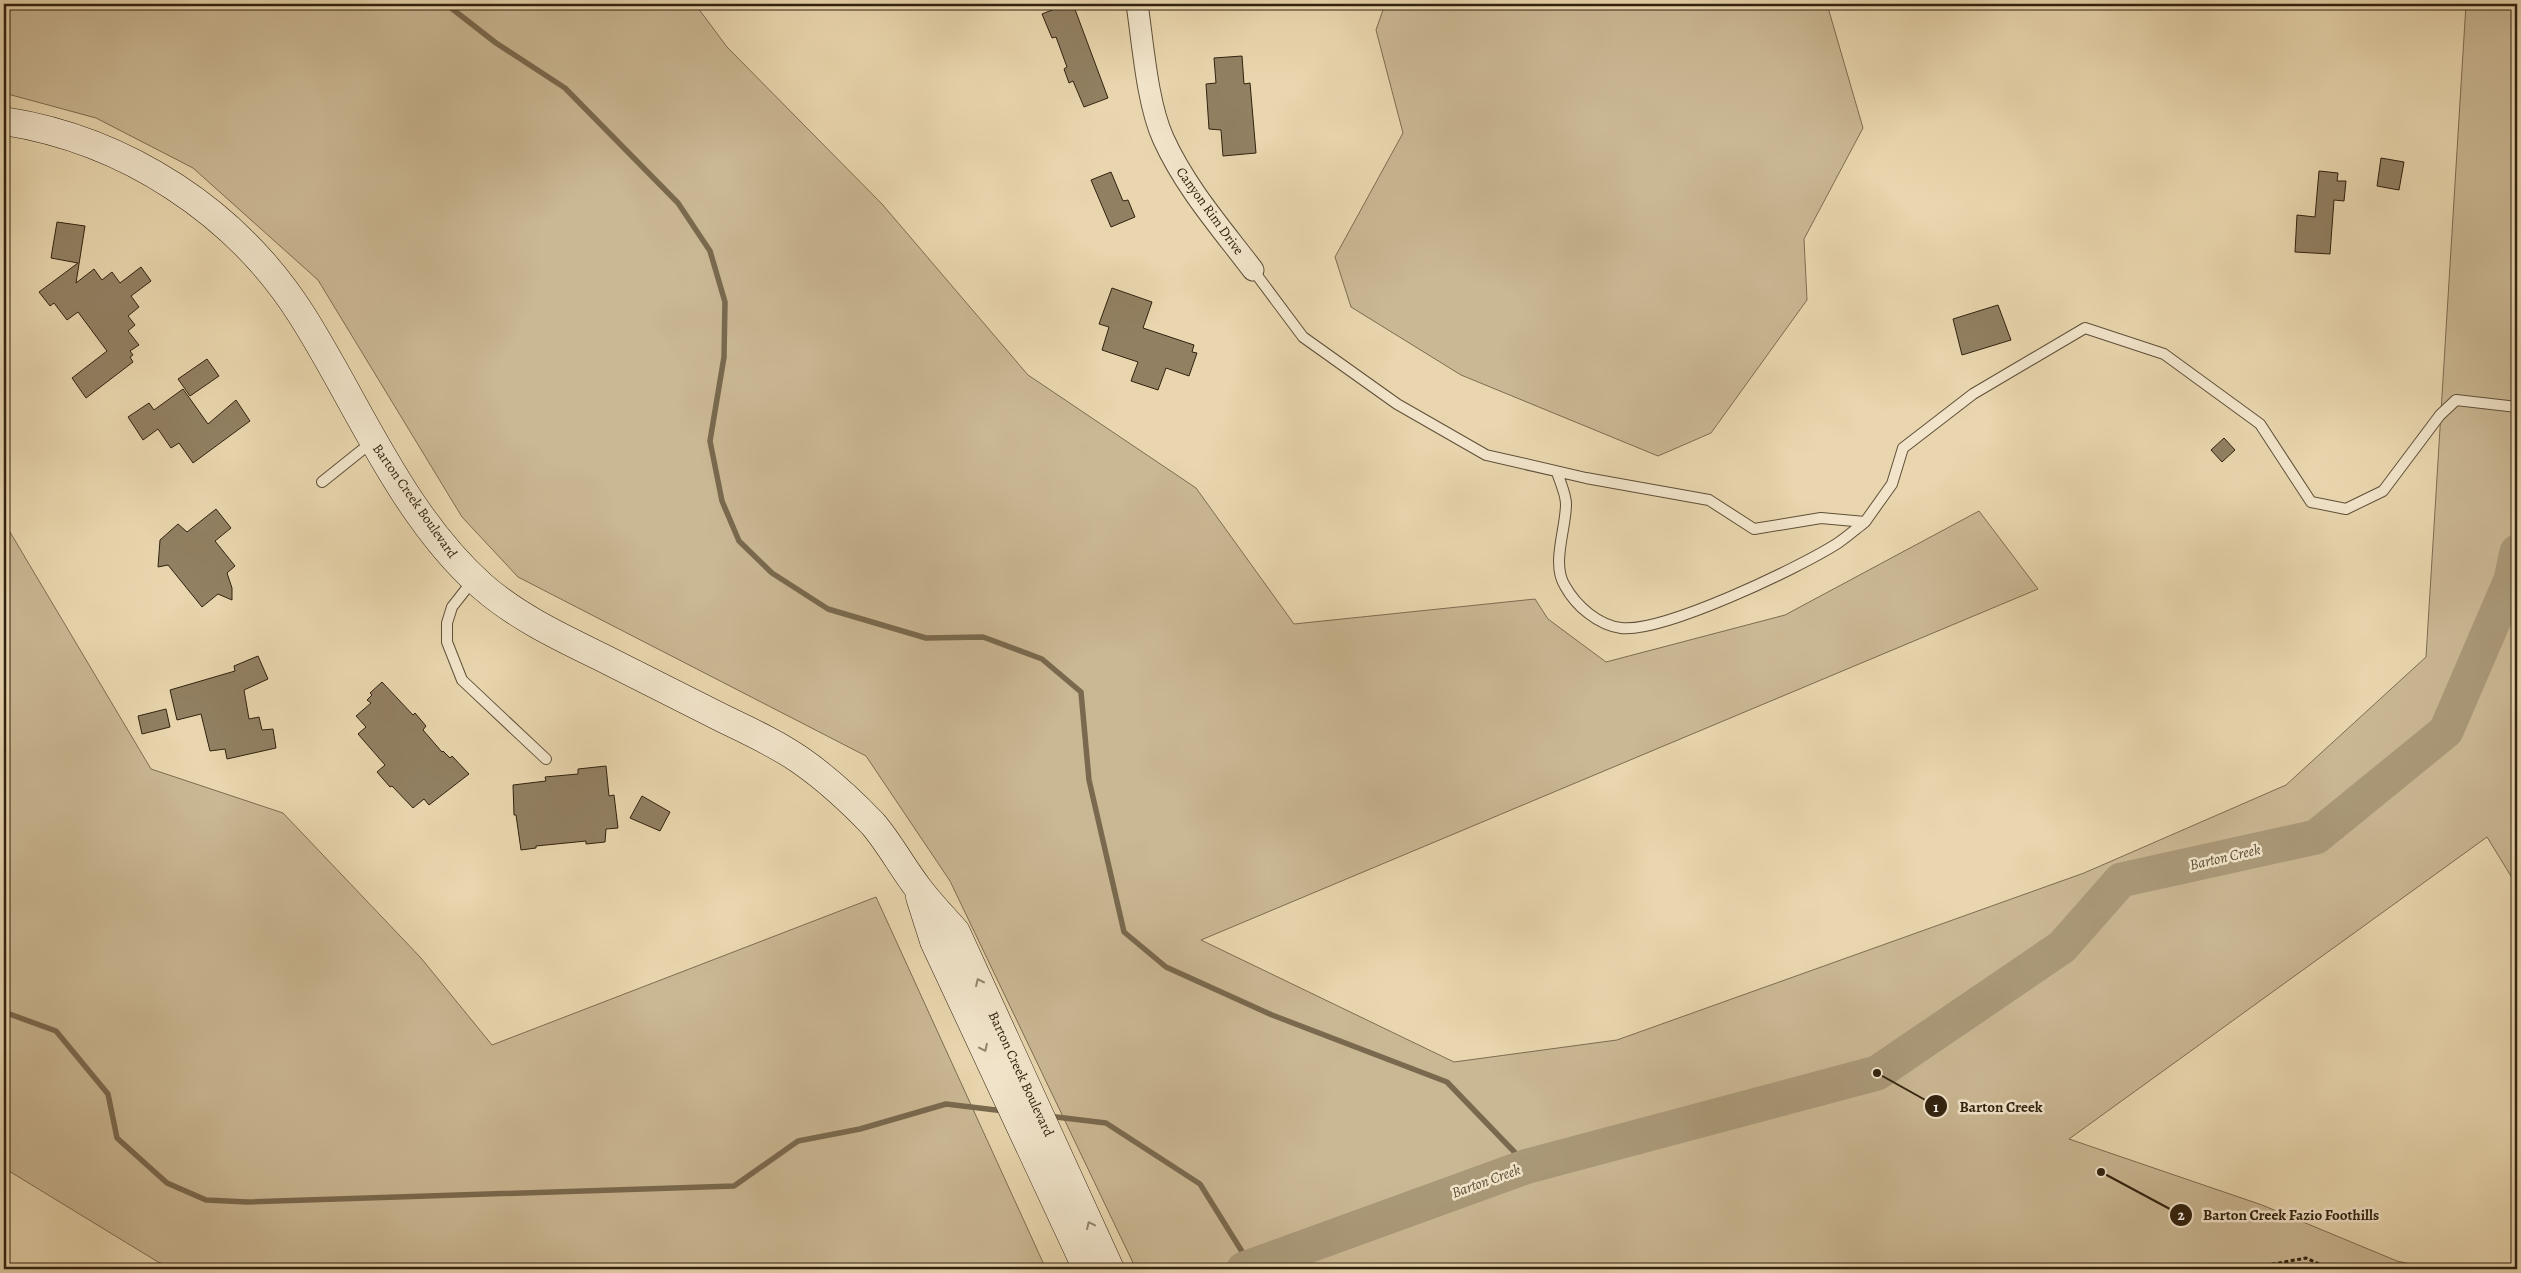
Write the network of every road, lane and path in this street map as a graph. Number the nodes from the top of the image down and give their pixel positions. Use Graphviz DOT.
graph roads {
  1 [pos="1137,4"];
  2 [pos="4,121"];
  3 [pos="1253,270"];
  4 [pos="2517,407"];
  5 [pos="373,441"];
  6 [pos="1557,472"];
  7 [pos="322,482"];
  8 [pos="1865,522"];
  9 [pos="475,578"];
  10 [pos="546,759"];
  11 [pos="945,936"];
  12 [pos="1087,1269"];
  13 [pos="1110,1269"];
  14 [pos="2246,1269"];
  15 [pos="2330,1269"];
  1 -- 3 [label="street, Canyon Rim Drive"];
  2 -- 5 [label="street, Barton Creek Boulevard"];
  3 -- 6 [label="lane"];
  4 -- 8 [label="lane"];
  5 -- 7 [label="lane"];
  5 -- 9 [label="street, Barton Creek Boulevard"];
  6 -- 8 [label="lane"];
  6 -- 8 [label="lane"];
  9 -- 10 [label="lane"];
  9 -- 11 [label="street, Barton Creek Boulevard"];
  11 -- 12 [label="street, Barton Creek Boulevard, one-way"];
  13 -- 11 [label="street, Barton Creek Boulevard, one-way"];
  14 -- 15 [label="path"];
}
